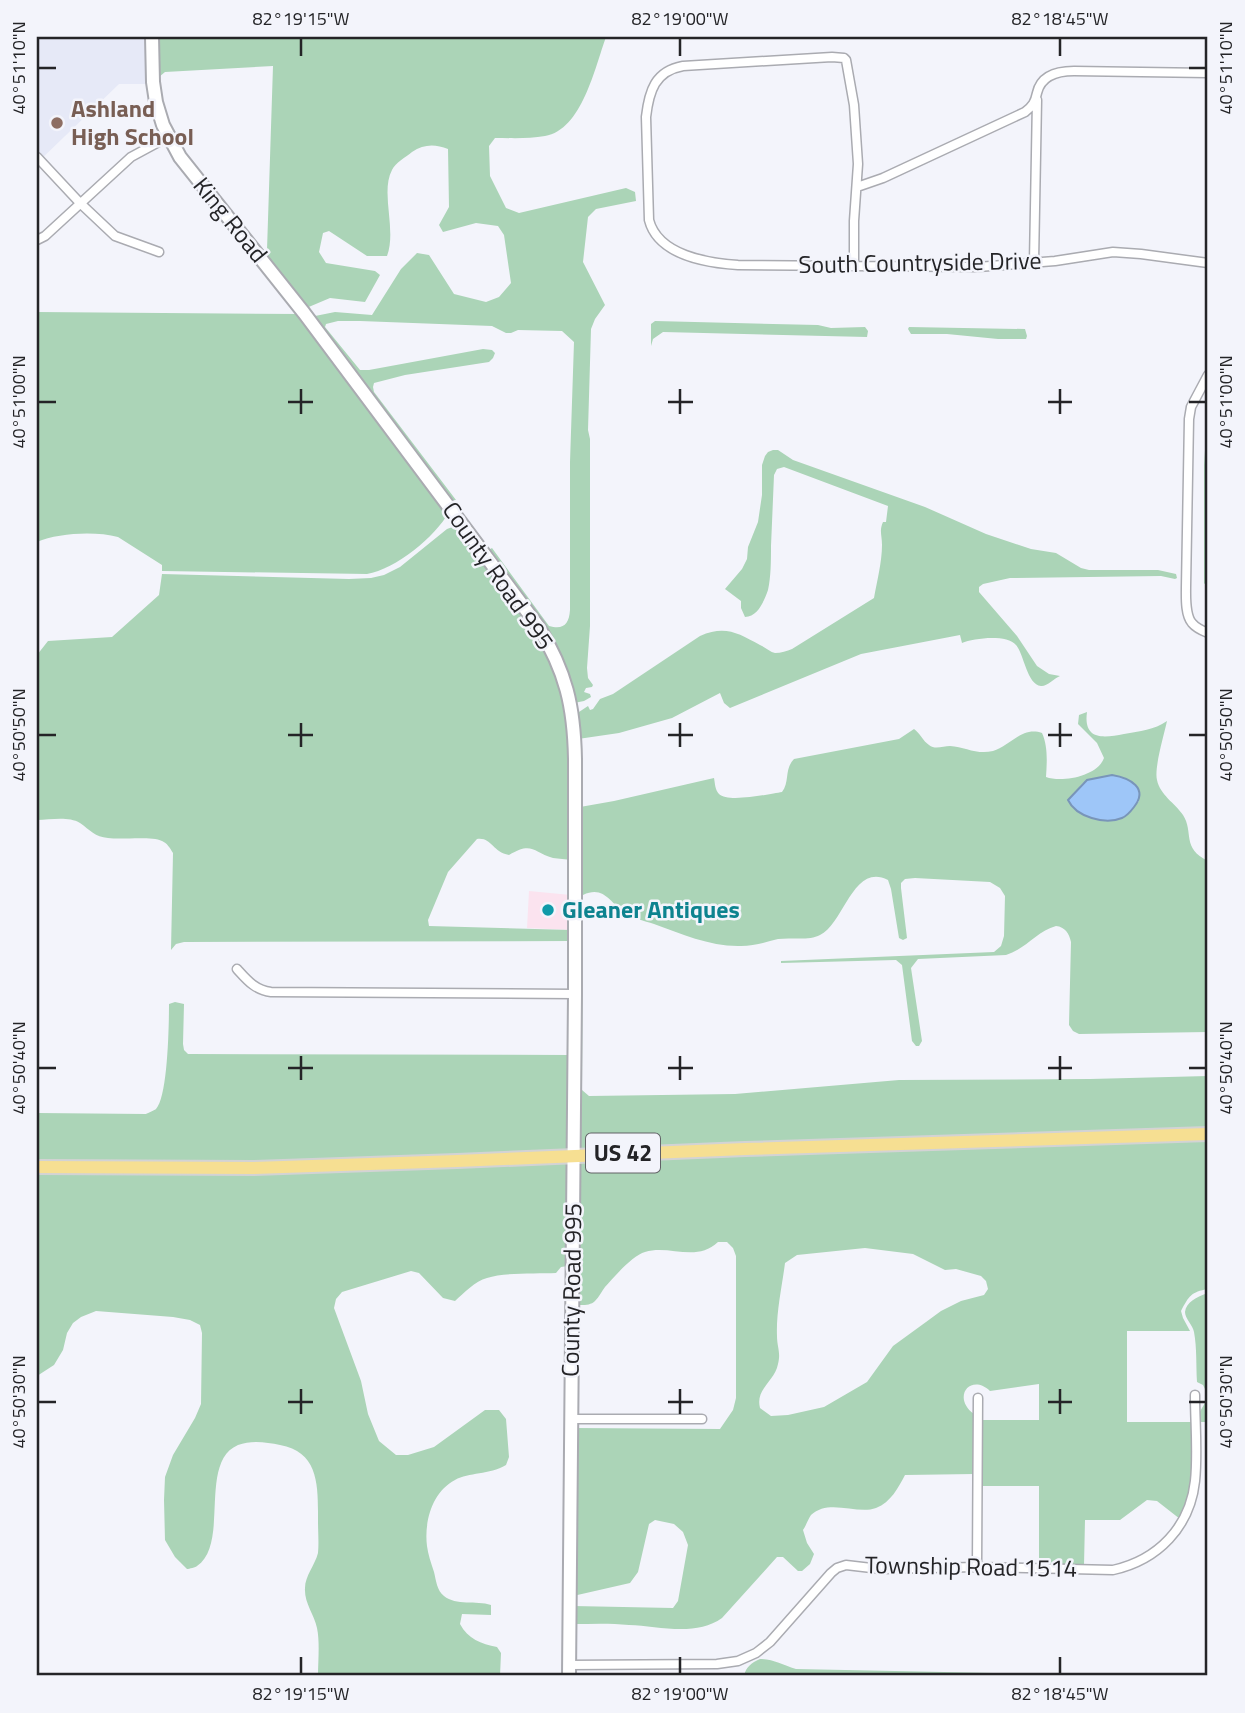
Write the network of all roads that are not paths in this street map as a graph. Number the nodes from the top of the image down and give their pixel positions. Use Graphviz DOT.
graph roads {
  1 [pos="152,37"];
  2 [pos="1208,73"];
  3 [pos="1037,100"];
  4 [pos="168,137"];
  5 [pos="37,156"];
  6 [pos="857,187"];
  7 [pos="80,203"];
  8 [pos="37,240"];
  9 [pos="159,252"];
  10 [pos="1034,262"];
  11 [pos="1208,263"];
  12 [pos="854,265"];
  13 [pos="306,316"];
  14 [pos="1208,375"];
  15 [pos="1208,633"];
  16 [pos="237,969"];
  17 [pos="575,994"];
  18 [pos="1208,1134"];
  19 [pos="573,1155"];
  20 [pos="37,1167"];
  21 [pos="1195,1395"];
  22 [pos="978,1398"];
  23 [pos="570,1419"];
  24 [pos="702,1419"];
  25 [pos="977,1567"];
  26 [pos="569,1671"];
  1 -- 4 [label="street, King Road"];
  2 -- 3 [label="street"];
  3 -- 6 [label="street"];
  3 -- 10 [label="street"];
  4 -- 7 [label="street"];
  4 -- 13 [label="street, King Road"];
  5 -- 7 [label="street"];
  6 -- 12 [label="street"];
  6 -- 12 [label="street, South Countryside Drive"];
  7 -- 8 [label="street"];
  7 -- 9 [label="street"];
  10 -- 11 [label="street, South Countryside Drive"];
  10 -- 12 [label="street, South Countryside Drive"];
  13 -- 17 [label="street, County Road 995"];
  14 -- 15 [label="street"];
  16 -- 17 [label="street"];
  17 -- 19 [label="street, County Road 995"];
  18 -- 19 [label="main road, US 42"];
  19 -- 20 [label="main road, US 42"];
  19 -- 23 [label="street, County Road 995"];
  21 -- 25 [label="street, Township Road 1514"];
  22 -- 25 [label="street"];
  23 -- 24 [label="street"];
  23 -- 26 [label="street, County Road 995"];
  25 -- 26 [label="street, Township Road 1514"];
}
